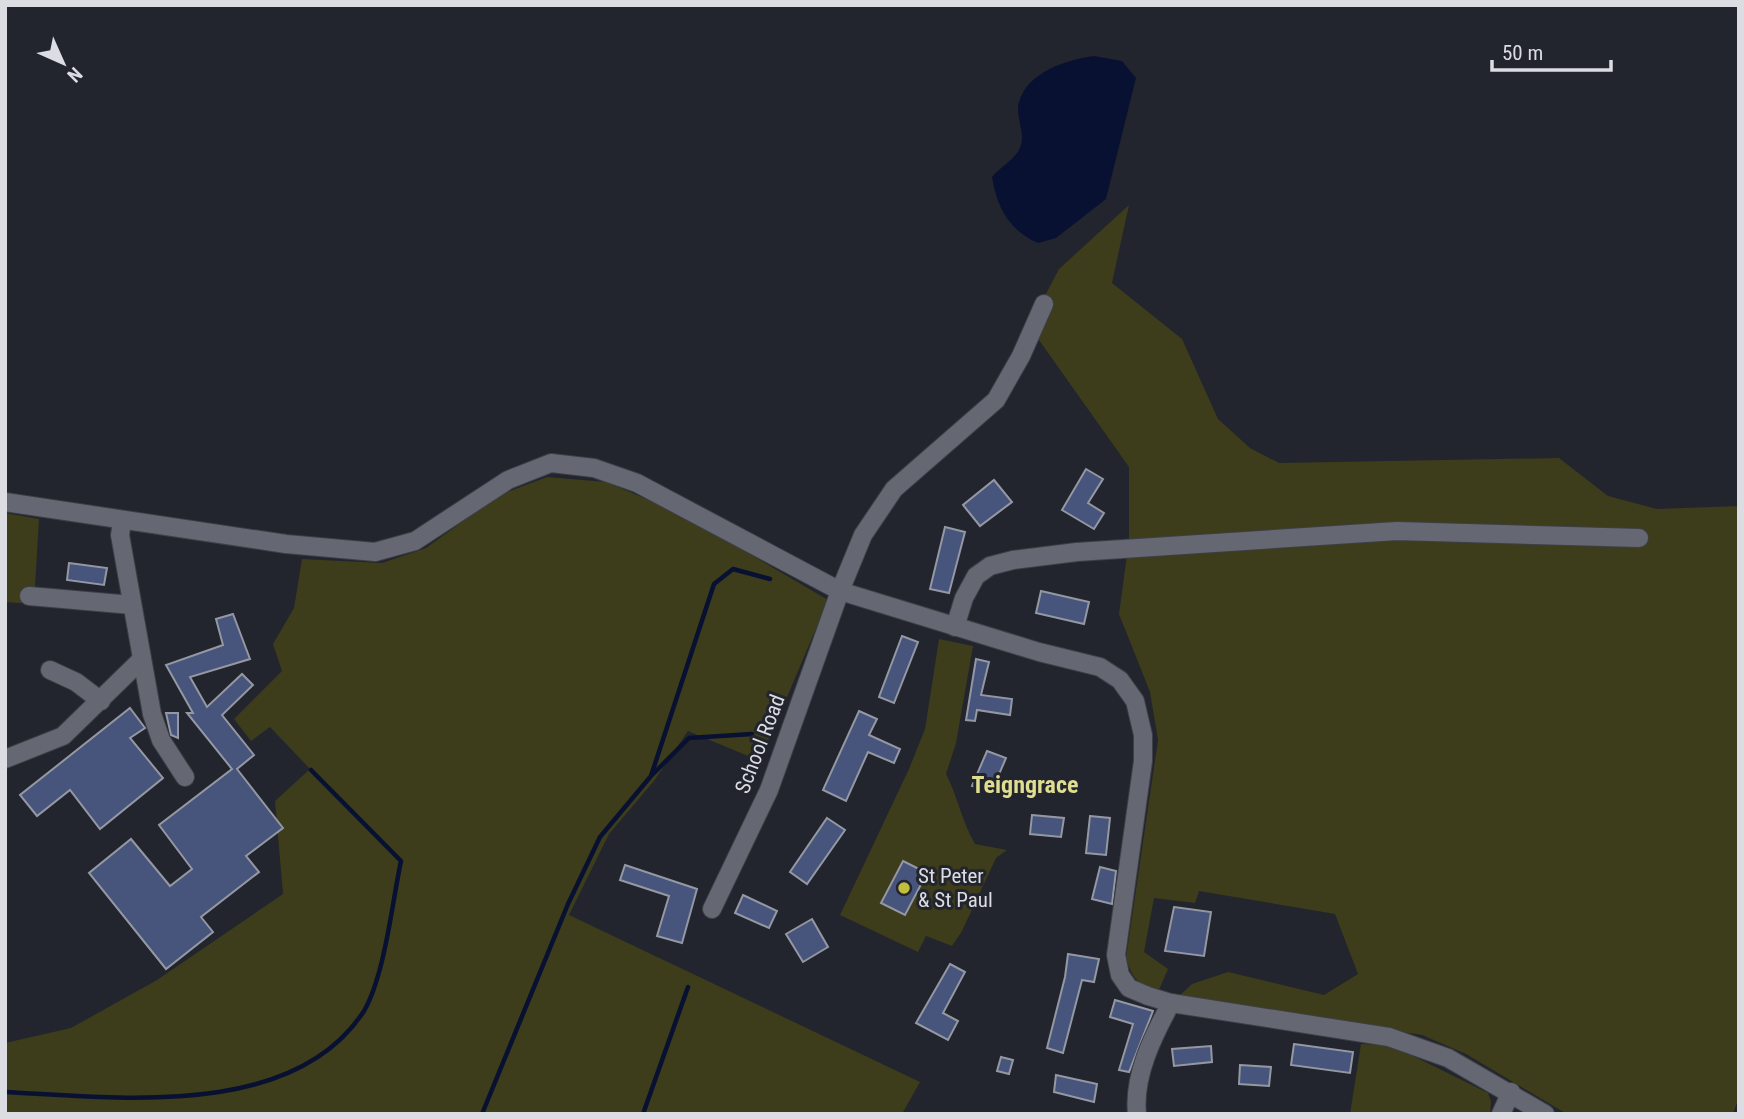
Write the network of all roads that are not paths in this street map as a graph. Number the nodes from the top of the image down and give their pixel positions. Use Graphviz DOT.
graph roads {
  1 [pos="1044,304"];
  2 [pos="5,502"];
  3 [pos="122,522"];
  4 [pos="1639,538"];
  5 [pos="840,590"];
  6 [pos="29,596"];
  7 [pos="132,606"];
  8 [pos="955,627"];
  9 [pos="141,660"];
  10 [pos="50,670"];
  11 [pos="101,701"];
  12 [pos="5,759"];
  13 [pos="185,777"];
  14 [pos="712,909"];
  15 [pos="1171,1003"];
  16 [pos="1511,1093"];
  17 [pos="1137,1114"];
  18 [pos="1501,1114"];
  19 [pos="1545,1114"];
  1 -- 5 [label="street, School Road"];
  2 -- 3 [label="street"];
  3 -- 5 [label="street"];
  3 -- 7 [label="street"];
  4 -- 8 [label="street"];
  5 -- 8 [label="street"];
  5 -- 14 [label="street, School Road"];
  6 -- 7 [label="street"];
  7 -- 9 [label="street"];
  8 -- 15 [label="street"];
  9 -- 11 [label="street"];
  9 -- 13 [label="street"];
  10 -- 11 [label="street"];
  11 -- 12 [label="street"];
  15 -- 16 [label="street"];
  15 -- 17 [label="street"];
  16 -- 18 [label="street"];
  16 -- 19 [label="street"];
}
